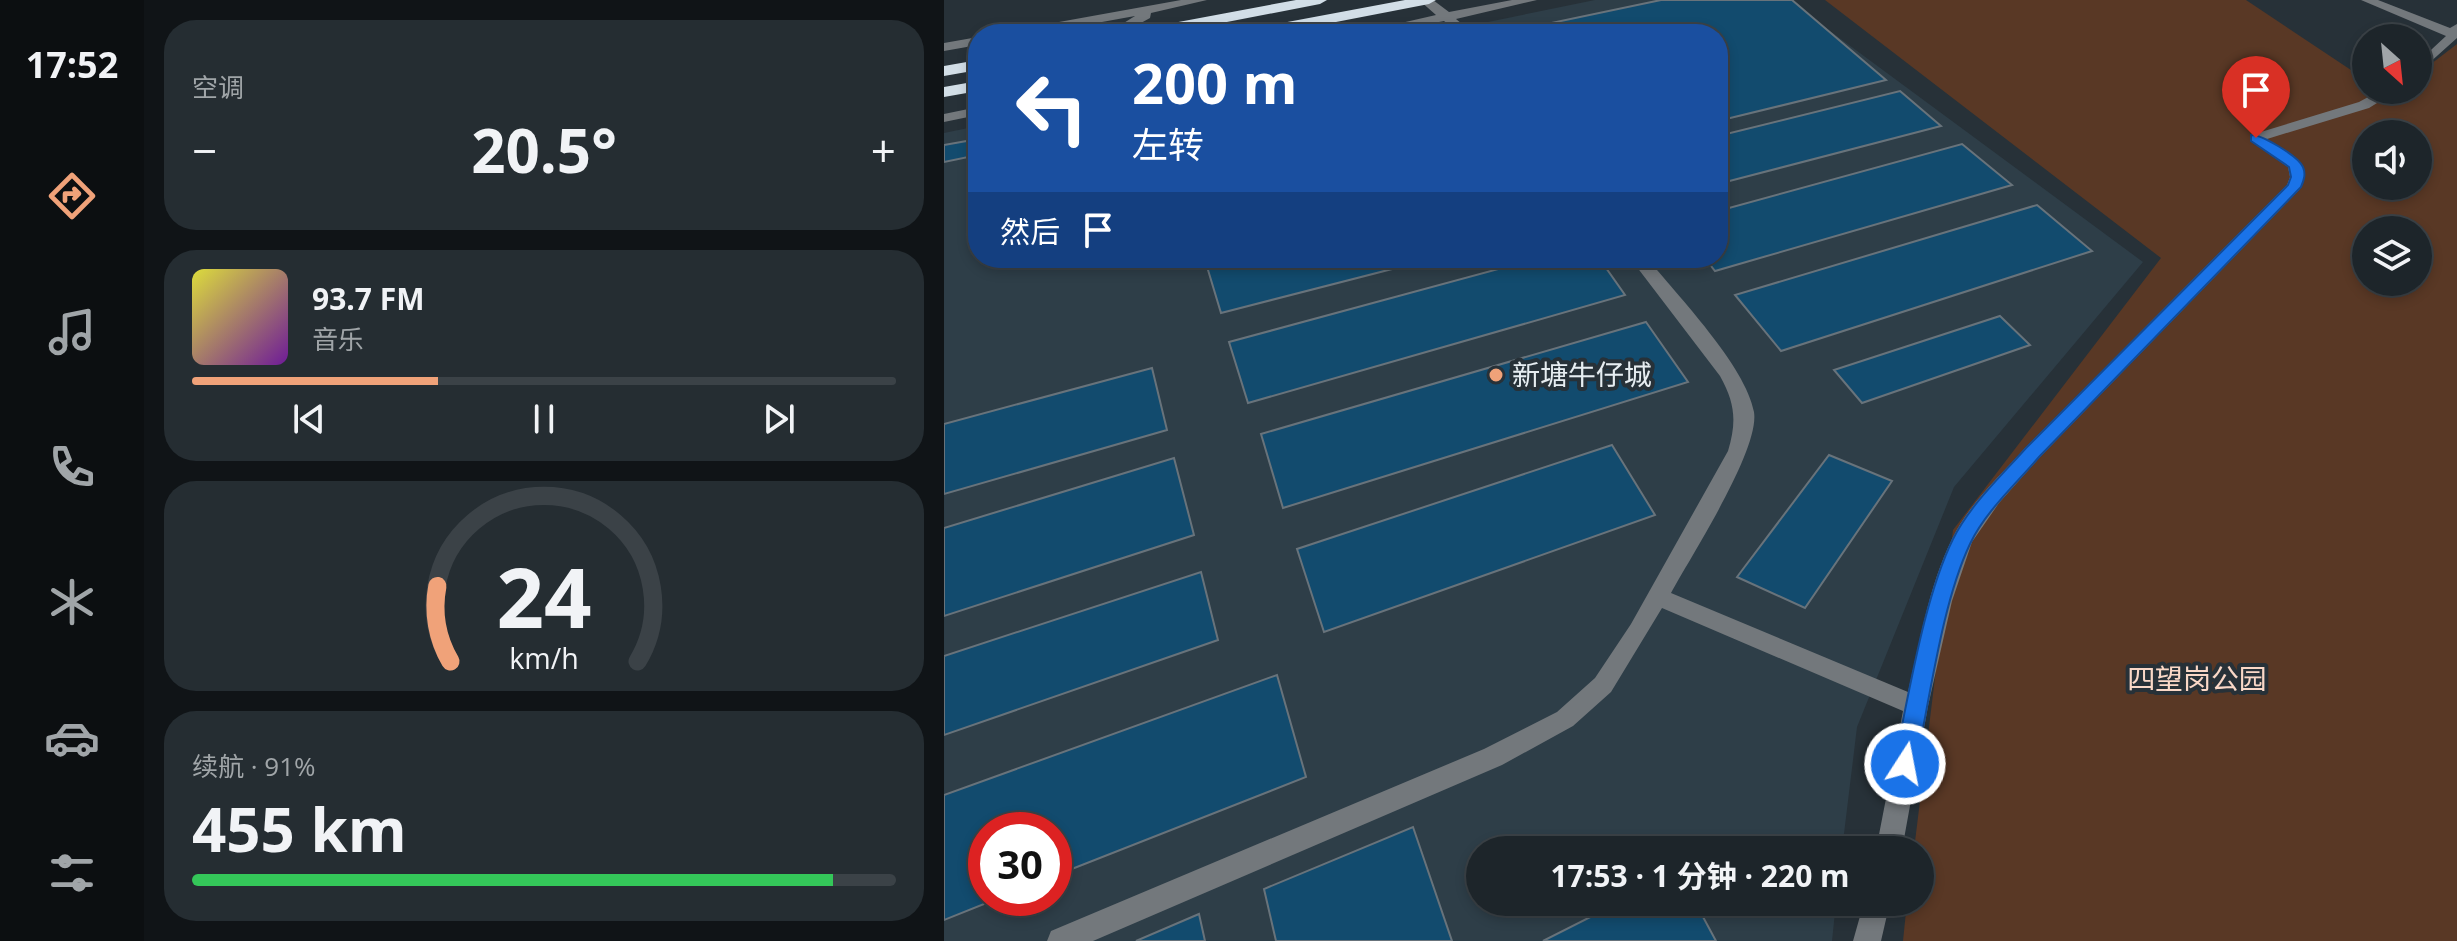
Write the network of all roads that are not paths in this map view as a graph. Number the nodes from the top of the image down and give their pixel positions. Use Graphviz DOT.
graph roads {
  1 [pos="1201,0"];
  2 [pos="1320,0"];
  3 [pos="1426,0"];
  4 [pos="1531,0"];
  5 [pos="2367,0"];
  6 [pos="2398,0"];
  7 [pos="1160,8"];
  8 [pos="1443,17"];
  9 [pos="1071,24"];
  10 [pos="1130,24"];
  11 [pos="1194,24"];
  12 [pos="1302,24"];
  13 [pos="1408,24"];
  14 [pos="1453,24"];
  15 [pos="2456,28"];
  16 [pos="968,43"];
  17 [pos="944,47"];
  18 [pos="2432,54"];
  19 [pos="968,67"];
  20 [pos="944,71"];
  21 [pos="968,88"];
  22 [pos="944,92"];
  23 [pos="2366,104"];
  24 [pos="968,113"];
  25 [pos="944,118"];
  26 [pos="1646,268"];
  27 [pos="1658,597"];
  28 [pos="1916,706"];
  29 [pos="1892,836"];
  30 [pos="1873,916"];
  31 [pos="1061,941"];
  32 [pos="1867,941"];
  1 -- 7 [label="street"];
  2 -- 11 [label="highway"];
  3 -- 8 [label="street"];
  3 -- 12 [label="highway"];
  4 -- 8 [label="street"];
  5 -- 15 [label="street"];
  6 -- 15 [label="street"];
  7 -- 9 [label="street"];
  7 -- 10 [label="street"];
  8 -- 13 [label="street"];
  8 -- 14 [label="street"];
  15 -- 18 [label="street"];
  16 -- 17 [label="street"];
  19 -- 20 [label="highway"];
  21 -- 22 [label="highway"];
  23 -- 28 [label="street"];
  24 -- 25 [label="street"];
  26 -- 27 [label="street"];
  27 -- 28 [label="street"];
  27 -- 31 [label="street"];
  28 -- 29 [label="street"];
  30 -- 32 [label="street"];
}
